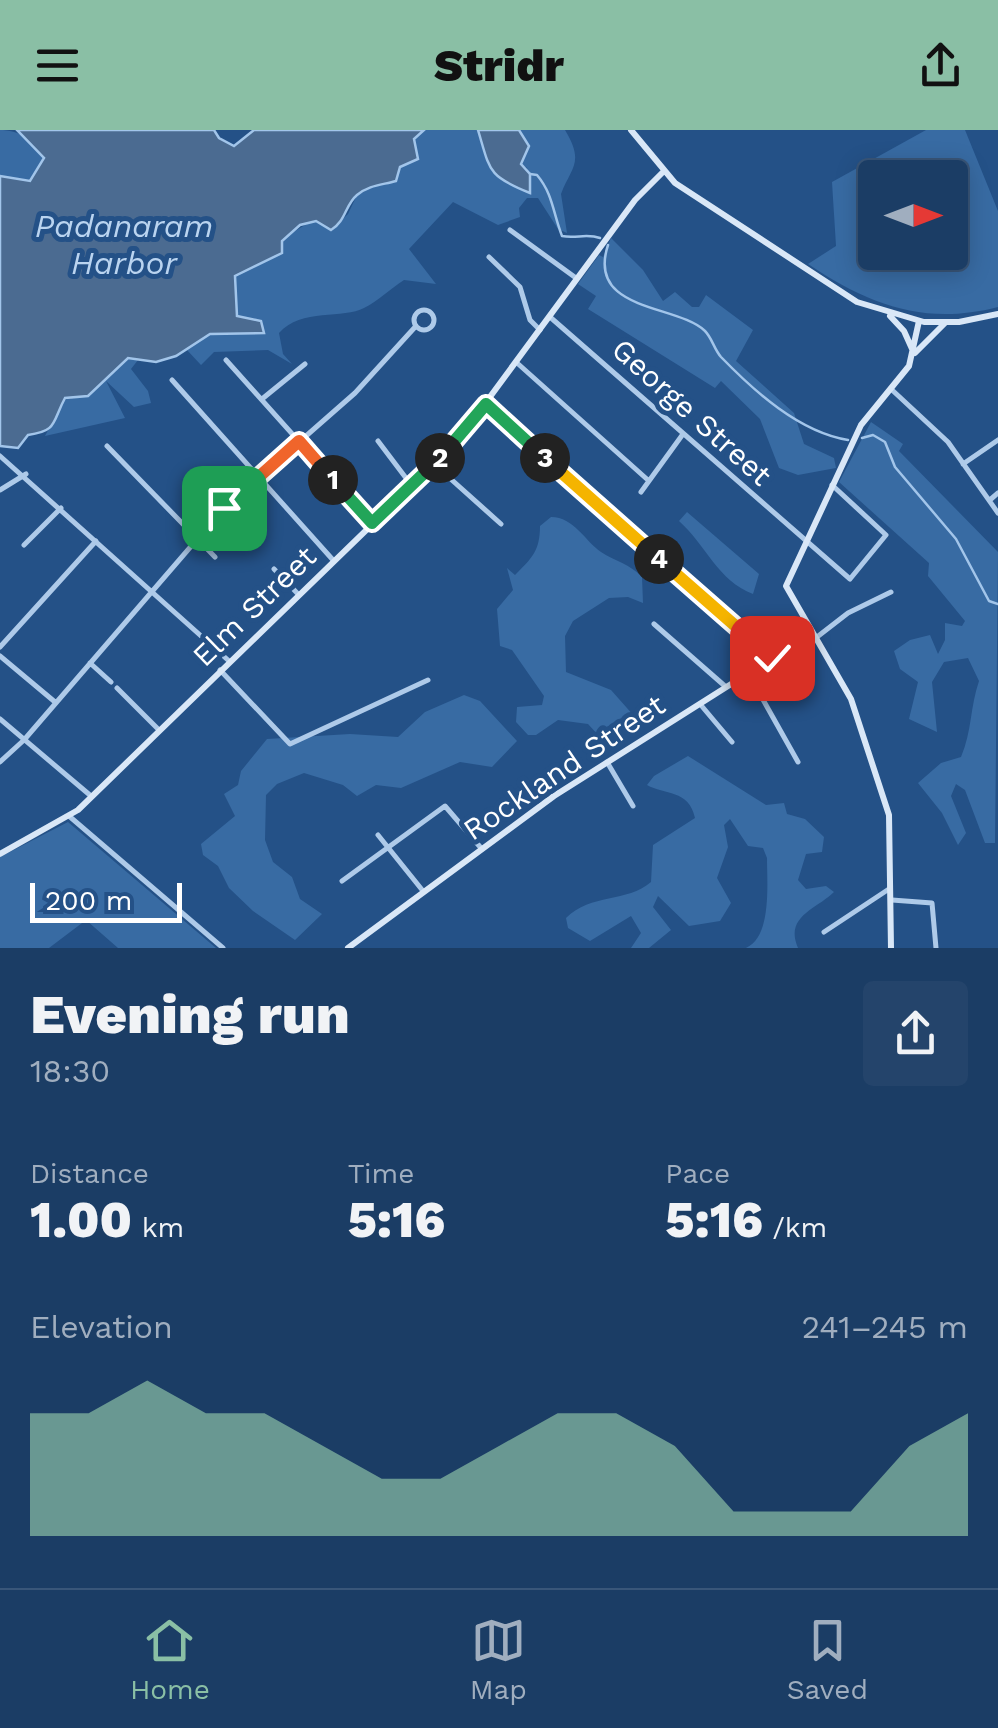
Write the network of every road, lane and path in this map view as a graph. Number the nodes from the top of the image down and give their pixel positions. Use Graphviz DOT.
graph roads {
  1 [pos="632,130"];
  2 [pos="662,173"];
  3 [pos="510,230"];
  4 [pos="489,257"];
  5 [pos="577,279"];
  6 [pos="998,314"];
  7 [pos="550,316"];
  8 [pos="890,316"];
  9 [pos="918,322"];
  10 [pos="946,323"];
  11 [pos="416,326"];
  12 [pos="540,330"];
  13 [pos="912,355"];
  14 [pos="226,360"];
  15 [pos="516,362"];
  16 [pos="305,364"];
  17 [pos="172,380"];
  18 [pos="891,388"];
  19 [pos="262,399"];
  20 [pos="486,404"];
  21 [pos="683,434"];
  22 [pos="998,440"];
  23 [pos="299,441"];
  24 [pos="378,441"];
  25 [pos="106,446"];
  26 [pos="0,456"];
  27 [pos="434,464"];
  28 [pos="962,464"];
  29 [pos="26,474"];
  30 [pos="257,478"];
  31 [pos="649,481"];
  32 [pos="832,485"];
  33 [pos="412,486"];
  34 [pos="0,490"];
  35 [pos="641,492"];
  36 [pos="998,492"];
  37 [pos="991,499"];
  38 [pos="61,508"];
  39 [pos="998,513"];
  40 [pos="372,523"];
  41 [pos="501,524"];
  42 [pos="196,539"];
  43 [pos="96,540"];
  44 [pos="805,541"];
  45 [pos="24,545"];
  46 [pos="215,557"];
  47 [pos="333,560"];
  48 [pos="274,569"];
  49 [pos="152,592"];
  50 [pos="890,592"];
  51 [pos="298,594"];
  52 [pos="654,624"];
  53 [pos="814,636"];
  54 [pos="0,647"];
  55 [pos="0,656"];
  56 [pos="772,658"];
  57 [pos="230,661"];
  58 [pos="90,663"];
  59 [pos="220,670"];
  60 [pos="748,673"];
  61 [pos="428,680"];
  62 [pos="111,682"];
  63 [pos="726,687"];
  64 [pos="117,688"];
  65 [pos="56,703"];
  66 [pos="700,704"];
  67 [pos="0,720"];
  68 [pos="159,730"];
  69 [pos="24,740"];
  70 [pos="732,742"];
  71 [pos="0,762"];
  72 [pos="607,762"];
  73 [pos="798,762"];
  74 [pos="91,796"];
  75 [pos="634,806"];
  76 [pos="69,816"];
  77 [pos="378,835"];
  78 [pos="388,847"];
  79 [pos="481,848"];
  80 [pos="0,854"];
  81 [pos="342,881"];
  82 [pos="892,889"];
  83 [pos="423,891"];
  84 [pos="892,900"];
  85 [pos="824,932"];
  86 [pos="223,948"];
  87 [pos="348,948"];
  88 [pos="891,948"];
  89 [pos="936,948"];
  1 -- 2 [label="street"];
  2 -- 5 [label="street, Elm Street"];
  2 -- 8 [label="street"];
  3 -- 5 [label="street"];
  4 -- 12 [label="street"];
  5 -- 7 [label="street, Elm Street"];
  6 -- 10 [label="street"];
  7 -- 12 [label="street, Elm Street"];
  7 -- 21 [label="street, George Street"];
  8 -- 9 [label="street"];
  8 -- 13 [label="street"];
  9 -- 10 [label="street"];
  9 -- 13 [label="street"];
  10 -- 13 [label="street"];
  11 -- 11 [label="street"];
  11 -- 23 [label="street"];
  12 -- 15 [label="street, Elm Street"];
  13 -- 18 [label="street"];
  14 -- 19 [label="street"];
  15 -- 20 [label="street, Elm Street"];
  15 -- 31 [label="street"];
  16 -- 19 [label="street"];
  17 -- 30 [label="street"];
  18 -- 28 [label="street"];
  18 -- 32 [label="street"];
  19 -- 23 [label="street"];
  20 -- 27 [label="street, Elm Street"];
  20 -- 56 [label="street"];
  21 -- 31 [label="street"];
  21 -- 44 [label="street, George Street"];
  22 -- 28 [label="street"];
  23 -- 30 [label="street"];
  23 -- 40 [label="street"];
  24 -- 33 [label="street"];
  25 -- 42 [label="street"];
  26 -- 29 [label="street"];
  27 -- 33 [label="street, Elm Street"];
  27 -- 41 [label="street"];
  28 -- 37 [label="street"];
  29 -- 34 [label="street"];
  29 -- 38 [label="street"];
  30 -- 42 [label="street"];
  30 -- 47 [label="street"];
  31 -- 35 [label="street"];
  32 -- 44 [label="street"];
  32 -- 44 [label="street, George Street"];
  33 -- 40 [label="street, Elm Street"];
  36 -- 37 [label="street"];
  37 -- 39 [label="street"];
  38 -- 43 [label="street"];
  38 -- 45 [label="street"];
  40 -- 47 [label="street, Elm Street"];
  42 -- 46 [label="street"];
  42 -- 49 [label="street"];
  43 -- 49 [label="street"];
  43 -- 54 [label="street"];
  44 -- 53 [label="street"];
  47 -- 51 [label="street, Elm Street"];
  48 -- 51 [label="street"];
  49 -- 57 [label="street"];
  49 -- 58 [label="street"];
  50 -- 53 [label="street"];
  51 -- 57 [label="street, Elm Street"];
  52 -- 63 [label="street"];
  53 -- 56 [label="street, Rockland Street"];
  53 -- 82 [label="street"];
  55 -- 65 [label="street"];
  56 -- 60 [label="street, Rockland Street"];
  57 -- 59 [label="street, Elm Street"];
  58 -- 62 [label="street"];
  58 -- 65 [label="street"];
  59 -- 61 [label="street"];
  59 -- 68 [label="street, Elm Street"];
  60 -- 63 [label="street, Rockland Street"];
  60 -- 73 [label="street"];
  63 -- 66 [label="street, Rockland Street"];
  64 -- 68 [label="street"];
  65 -- 69 [label="street"];
  66 -- 70 [label="street"];
  66 -- 72 [label="street, Rockland Street"];
  67 -- 69 [label="street"];
  68 -- 74 [label="street, Elm Street"];
  69 -- 71 [label="street"];
  69 -- 74 [label="street"];
  72 -- 75 [label="street"];
  72 -- 79 [label="street, Rockland Street"];
  74 -- 76 [label="street, Elm Street"];
  76 -- 80 [label="street, Elm Street"];
  76 -- 86 [label="street"];
  77 -- 78 [label="street"];
  78 -- 79 [label="street"];
  78 -- 81 [label="street"];
  78 -- 83 [label="street"];
  79 -- 83 [label="street, Rockland Street"];
  82 -- 84 [label="street"];
  82 -- 85 [label="street"];
  83 -- 87 [label="street, Rockland Street"];
  84 -- 88 [label="street"];
  84 -- 89 [label="street"];
}
